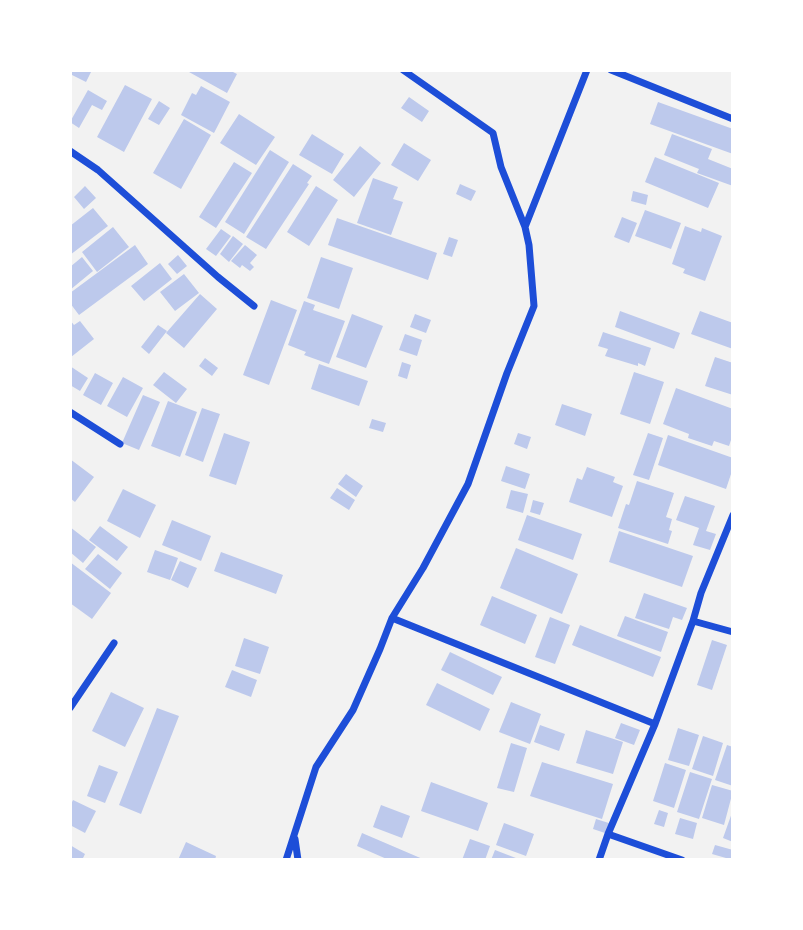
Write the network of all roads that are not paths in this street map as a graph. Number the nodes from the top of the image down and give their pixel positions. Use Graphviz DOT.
graph roads {
  1 [pos="403,70"];
  2 [pos="587,70"];
  3 [pos="611,70"];
  4 [pos="733,119"];
  5 [pos="70,151"];
  6 [pos="525,228"];
  7 [pos="254,306"];
  8 [pos="70,412"];
  9 [pos="120,444"];
  10 [pos="733,514"];
  11 [pos="392,618"];
  12 [pos="693,621"];
  13 [pos="733,632"];
  14 [pos="114,643"];
  15 [pos="70,708"];
  16 [pos="654,724"];
  17 [pos="608,834"];
  18 [pos="294,835"];
  19 [pos="286,860"];
  20 [pos="298,860"];
  21 [pos="599,860"];
  22 [pos="682,860"];
  1 -- 6 [label="street"];
  2 -- 6 [label="street"];
  3 -- 4 [label="street"];
  5 -- 7 [label="street"];
  6 -- 11 [label="street"];
  8 -- 9 [label="street"];
  10 -- 12 [label="street"];
  11 -- 16 [label="street"];
  11 -- 18 [label="street"];
  12 -- 13 [label="street"];
  12 -- 16 [label="street"];
  14 -- 15 [label="street"];
  16 -- 17 [label="street"];
  17 -- 21 [label="street"];
  17 -- 22 [label="street"];
  18 -- 19 [label="street"];
  18 -- 20 [label="street"];
}
